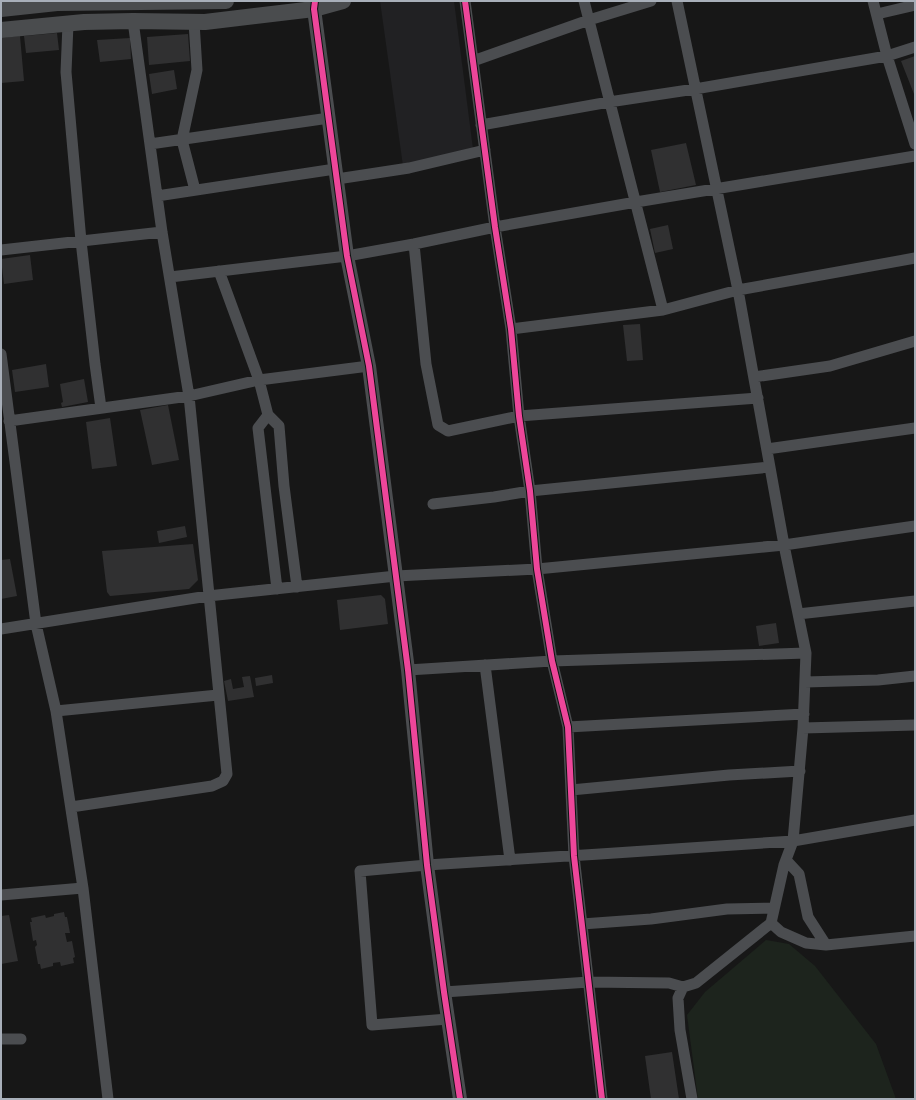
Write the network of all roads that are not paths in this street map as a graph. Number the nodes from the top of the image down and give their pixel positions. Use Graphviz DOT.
graph roads {
  1 [pos="223,1"];
  2 [pos="342,1"];
  3 [pos="465,1"];
  4 [pos="584,1"];
  5 [pos="651,1"];
  6 [pos="677,1"];
  7 [pos="873,1"];
  8 [pos="57,2"];
  9 [pos="168,2"];
  10 [pos="315,5"];
  11 [pos="915,5"];
  12 [pos="1,10"];
  13 [pos="876,14"];
  14 [pos="589,20"];
  15 [pos="133,21"];
  16 [pos="194,22"];
  17 [pos="68,24"];
  18 [pos="1,30"];
  19 [pos="915,47"];
  20 [pos="887,56"];
  21 [pos="473,61"];
  22 [pos="695,89"];
  23 [pos="609,102"];
  24 [pos="329,118"];
  25 [pos="481,125"];
  26 [pos="182,140"];
  27 [pos="150,144"];
  28 [pos="915,144"];
  29 [pos="485,150"];
  30 [pos="915,156"];
  31 [pos="336,174"];
  32 [pos="717,189"];
  33 [pos="195,190"];
  34 [pos="157,196"];
  35 [pos="636,202"];
  36 [pos="494,227"];
  37 [pos="162,232"];
  38 [pos="81,241"];
  39 [pos="414,244"];
  40 [pos="1,250"];
  41 [pos="347,256"];
  42 [pos="915,258"];
  43 [pos="218,271"];
  44 [pos="170,277"];
  45 [pos="738,290"];
  46 [pos="663,310"];
  47 [pos="511,329"];
  48 [pos="915,341"];
  49 [pos="1,354"];
  50 [pos="369,366"];
  51 [pos="754,377"];
  52 [pos="259,380"];
  53 [pos="189,396"];
  54 [pos="758,398"];
  55 [pos="101,408"];
  56 [pos="268,415"];
  57 [pos="520,416"];
  58 [pos="9,421"];
  59 [pos="915,428"];
  60 [pos="767,449"];
  61 [pos="770,467"];
  62 [pos="530,491"];
  63 [pos="433,504"];
  64 [pos="915,526"];
  65 [pos="784,545"];
  66 [pos="537,569"];
  67 [pos="396,576"];
  68 [pos="297,587"];
  69 [pos="277,589"];
  70 [pos="208,596"];
  71 [pos="915,601"];
  72 [pos="798,614"];
  73 [pos="36,624"];
  74 [pos="1,629"];
  75 [pos="806,653"];
  76 [pos="552,661"];
  77 [pos="484,665"];
  78 [pos="408,670"];
  79 [pos="915,676"];
  80 [pos="805,682"];
  81 [pos="218,695"];
  82 [pos="56,711"];
  83 [pos="804,714"];
  84 [pos="915,724"];
  85 [pos="568,727"];
  86 [pos="803,728"];
  87 [pos="800,771"];
  88 [pos="571,790"];
  89 [pos="71,807"];
  90 [pos="915,820"];
  91 [pos="793,841"];
  92 [pos="574,856"];
  93 [pos="510,860"];
  94 [pos="786,860"];
  95 [pos="427,865"];
  96 [pos="83,888"];
  97 [pos="1,895"];
  98 [pos="774,908"];
  99 [pos="771,923"];
  100 [pos="582,924"];
  101 [pos="915,936"];
  102 [pos="826,945"];
  103 [pos="589,982"];
  104 [pos="683,987"];
  105 [pos="444,992"];
  106 [pos="448,1019"];
  107 [pos="1,1039"];
  108 [pos="21,1039"];
  109 [pos="108,1099"];
  110 [pos="460,1099"];
  111 [pos="602,1099"];
  112 [pos="692,1099"];
  1 -- 9 [label="main road"];
  2 -- 10 [label="main road"];
  3 -- 21 [label="street"];
  4 -- 14 [label="street"];
  5 -- 14 [label="street"];
  6 -- 22 [label="street"];
  7 -- 13 [label="street"];
  8 -- 9 [label="main road"];
  8 -- 12 [label="main road"];
  10 -- 16 [label="main road"];
  10 -- 24 [label="street"];
  11 -- 13 [label="street"];
  13 -- 20 [label="street"];
  14 -- 21 [label="street"];
  14 -- 23 [label="street"];
  15 -- 16 [label="main road"];
  15 -- 17 [label="main road"];
  15 -- 27 [label="street"];
  16 -- 26 [label="street"];
  17 -- 18 [label="main road"];
  17 -- 38 [label="street"];
  19 -- 20 [label="street"];
  20 -- 22 [label="street"];
  20 -- 28 [label="street"];
  21 -- 25 [label="street"];
  22 -- 23 [label="street"];
  22 -- 32 [label="street"];
  23 -- 25 [label="street"];
  23 -- 35 [label="street"];
  24 -- 26 [label="street"];
  24 -- 31 [label="street"];
  25 -- 29 [label="street"];
  26 -- 27 [label="street"];
  26 -- 33 [label="street"];
  27 -- 34 [label="street"];
  29 -- 31 [label="street"];
  29 -- 36 [label="street"];
  30 -- 32 [label="street"];
  31 -- 33 [label="street"];
  31 -- 41 [label="street"];
  32 -- 35 [label="street"];
  32 -- 45 [label="street"];
  33 -- 34 [label="street"];
  34 -- 37 [label="street"];
  35 -- 36 [label="street"];
  35 -- 46 [label="street"];
  36 -- 39 [label="street"];
  36 -- 47 [label="street"];
  37 -- 38 [label="street"];
  37 -- 44 [label="street"];
  38 -- 40 [label="street"];
  38 -- 55 [label="street"];
  39 -- 41 [label="street"];
  39 -- 57 [label="street"];
  41 -- 43 [label="street"];
  41 -- 50 [label="street"];
  42 -- 45 [label="street"];
  43 -- 44 [label="street"];
  43 -- 52 [label="street"];
  44 -- 53 [label="street"];
  45 -- 46 [label="street"];
  45 -- 51 [label="street"];
  46 -- 47 [label="street"];
  47 -- 57 [label="street"];
  48 -- 51 [label="street"];
  49 -- 58 [label="street"];
  50 -- 52 [label="street"];
  50 -- 67 [label="street"];
  51 -- 54 [label="street"];
  52 -- 53 [label="street"];
  52 -- 56 [label="street"];
  53 -- 55 [label="street"];
  53 -- 70 [label="street"];
  54 -- 57 [label="street"];
  54 -- 60 [label="street"];
  55 -- 58 [label="street"];
  56 -- 68 [label="street"];
  56 -- 69 [label="street"];
  57 -- 62 [label="street"];
  58 -- 73 [label="street"];
  59 -- 60 [label="street"];
  60 -- 61 [label="street"];
  61 -- 62 [label="street"];
  61 -- 65 [label="street"];
  62 -- 63 [label="street"];
  62 -- 66 [label="street"];
  64 -- 65 [label="street"];
  65 -- 66 [label="street"];
  65 -- 72 [label="street"];
  66 -- 67 [label="street"];
  66 -- 76 [label="street"];
  67 -- 68 [label="street"];
  67 -- 78 [label="street"];
  68 -- 69 [label="street"];
  69 -- 70 [label="street"];
  70 -- 73 [label="street"];
  70 -- 81 [label="street"];
  71 -- 72 [label="street"];
  72 -- 75 [label="street"];
  73 -- 74 [label="street"];
  73 -- 82 [label="street"];
  75 -- 76 [label="street"];
  75 -- 80 [label="street"];
  76 -- 77 [label="street"];
  76 -- 85 [label="street"];
  77 -- 78 [label="street"];
  77 -- 93 [label="street"];
  78 -- 95 [label="street"];
  79 -- 80 [label="street"];
  80 -- 83 [label="street"];
  81 -- 82 [label="street"];
  81 -- 89 [label="street"];
  82 -- 89 [label="street"];
  83 -- 85 [label="street"];
  83 -- 86 [label="street"];
  84 -- 86 [label="street"];
  85 -- 88 [label="street"];
  86 -- 87 [label="street"];
  87 -- 88 [label="street"];
  87 -- 91 [label="street"];
  88 -- 92 [label="street"];
  89 -- 96 [label="street"];
  90 -- 91 [label="street"];
  91 -- 92 [label="street"];
  91 -- 94 [label="street"];
  92 -- 93 [label="street"];
  92 -- 100 [label="street"];
  93 -- 95 [label="street"];
  94 -- 98 [label="street"];
  94 -- 102 [label="street"];
  95 -- 105 [label="street"];
  95 -- 106 [label="street"];
  96 -- 97 [label="street"];
  96 -- 109 [label="street"];
  98 -- 99 [label="street"];
  98 -- 100 [label="street"];
  99 -- 102 [label="street"];
  99 -- 104 [label="street"];
  100 -- 103 [label="street"];
  101 -- 102 [label="street"];
  103 -- 104 [label="street"];
  103 -- 105 [label="street"];
  103 -- 111 [label="street"];
  104 -- 112 [label="street"];
  105 -- 106 [label="street"];
  106 -- 110 [label="street"];
  107 -- 108 [label="street"];
}
